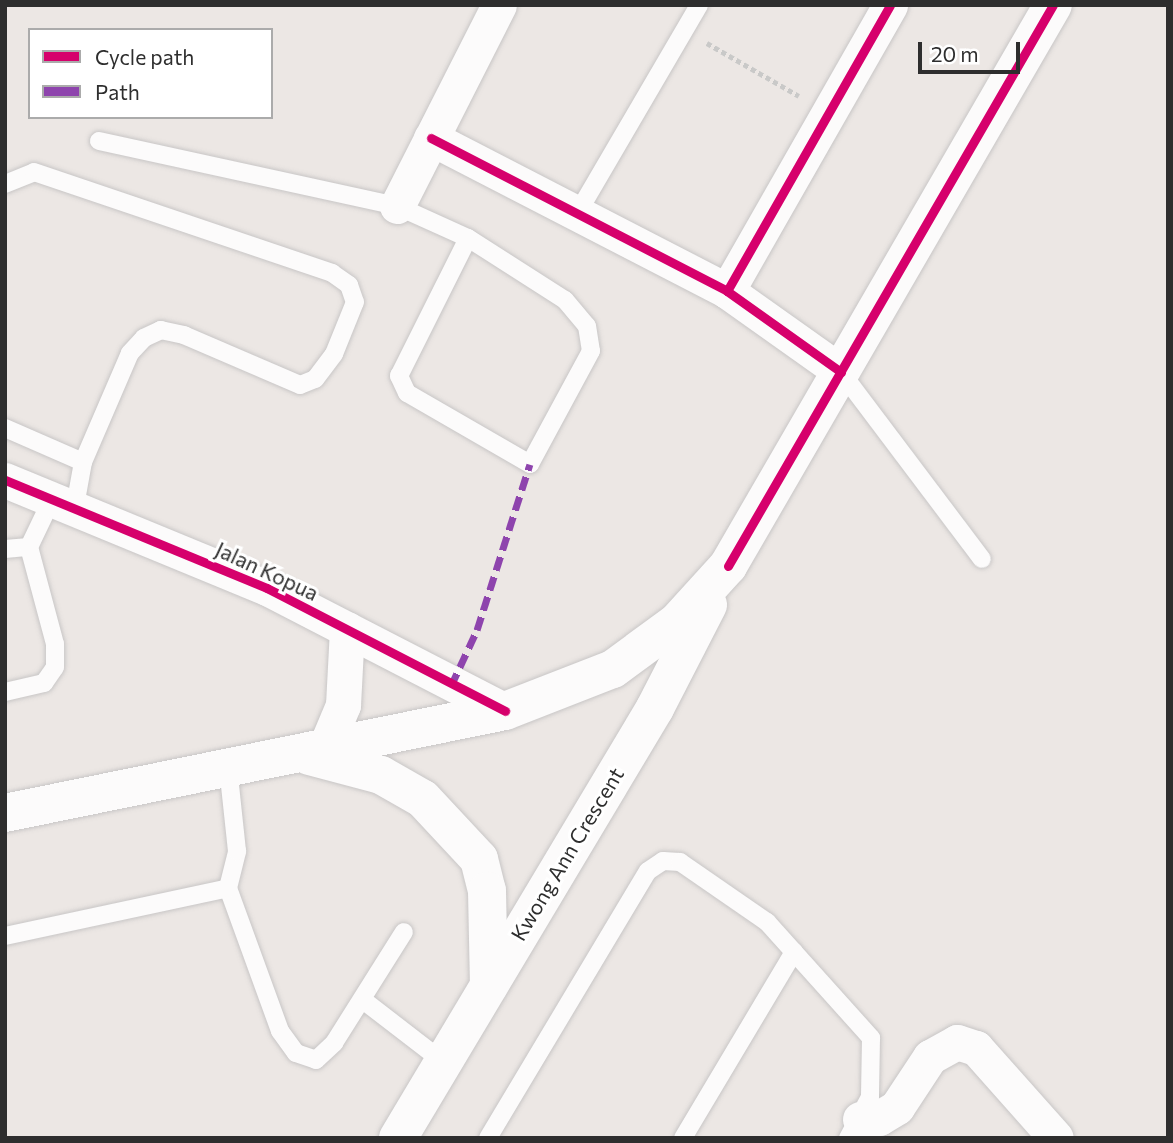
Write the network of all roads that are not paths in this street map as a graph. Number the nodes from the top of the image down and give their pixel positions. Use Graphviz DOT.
graph roads {
  1 [pos="499,5"];
  2 [pos="699,5"];
  3 [pos="890,5"];
  4 [pos="1053,5"];
  5 [pos="431,138"];
  6 [pos="99,141"];
  7 [pos="5,184"];
  8 [pos="397,206"];
  9 [pos="577,214"];
  10 [pos="468,238"];
  11 [pos="727,291"];
  12 [pos="841,372"];
  13 [pos="5,428"];
  14 [pos="83,462"];
  15 [pos="5,480"];
  16 [pos="63,503"];
  17 [pos="29,547"];
  18 [pos="5,548"];
  19 [pos="982,559"];
  20 [pos="728,566"];
  21 [pos="347,629"];
  22 [pos="5,692"];
  23 [pos="505,711"];
  24 [pos="311,751"];
  25 [pos="228,767"];
  26 [pos="5,813"];
  27 [pos="228,888"];
  28 [pos="404,932"];
  29 [pos="5,936"];
  30 [pos="794,953"];
  31 [pos="489,990"];
  32 [pos="363,1000"];
  33 [pos="446,1065"];
  34 [pos="854,1128"];
  35 [pos="398,1138"];
  36 [pos="488,1138"];
  37 [pos="683,1138"];
  38 [pos="1056,1138"];
  1 -- 5 [label="street"];
  2 -- 9 [label="lane"];
  3 -- 11 [label="street"];
  4 -- 12 [label="main road"];
  5 -- 8 [label="street"];
  5 -- 9 [label="street"];
  6 -- 8 [label="lane"];
  7 -- 14 [label="lane"];
  8 -- 10 [label="lane"];
  9 -- 11 [label="street"];
  10 -- 10 [label="lane"];
  11 -- 12 [label="street"];
  12 -- 19 [label="lane"];
  12 -- 20 [label="main road"];
  13 -- 14 [label="lane"];
  14 -- 16 [label="lane"];
  15 -- 16 [label="street, Jalan Kopua"];
  16 -- 17 [label="lane"];
  16 -- 21 [label="street, Jalan Kopua"];
  17 -- 18 [label="lane"];
  17 -- 22 [label="lane"];
  20 -- 23 [label="main road"];
  20 -- 31 [label="main road, Kwong Ann Crescent"];
  21 -- 23 [label="street, Jalan Kopua"];
  21 -- 24 [label="street"];
  23 -- 24 [label="main road"];
  24 -- 25 [label="main road"];
  24 -- 31 [label="main road"];
  25 -- 26 [label="main road"];
  25 -- 27 [label="lane"];
  27 -- 29 [label="lane"];
  27 -- 32 [label="lane"];
  28 -- 32 [label="lane"];
  30 -- 34 [label="lane"];
  30 -- 36 [label="lane"];
  30 -- 37 [label="lane"];
  31 -- 33 [label="main road, Kwong Ann Crescent"];
  32 -- 33 [label="lane"];
  33 -- 35 [label="main road, Kwong Ann Crescent"];
  34 -- 38 [label="street"];
}
